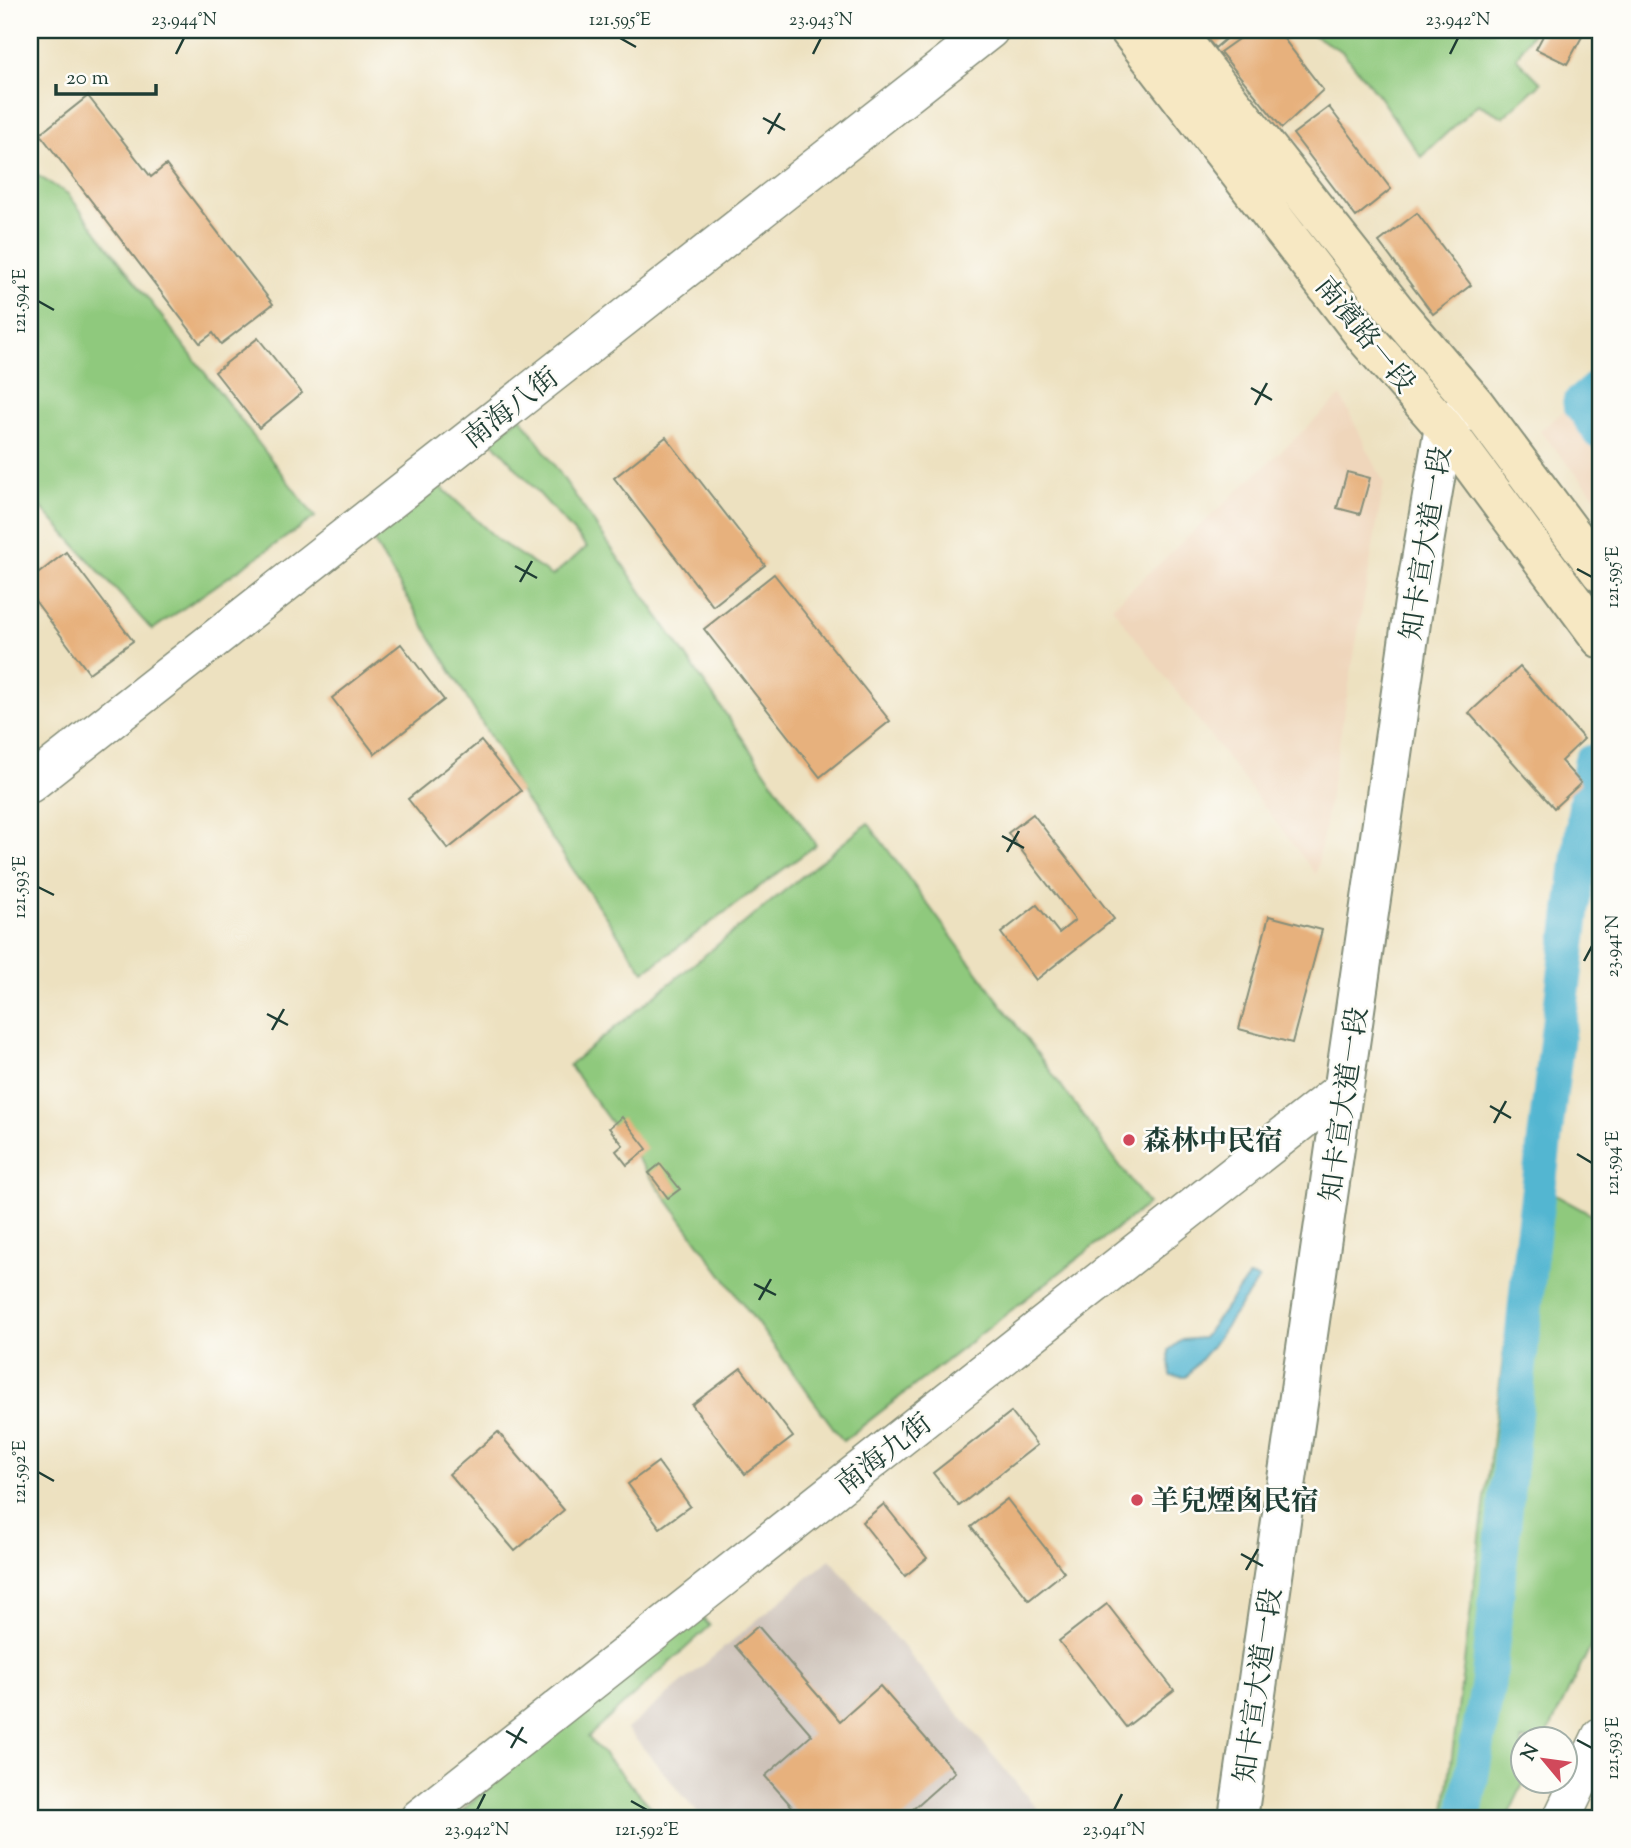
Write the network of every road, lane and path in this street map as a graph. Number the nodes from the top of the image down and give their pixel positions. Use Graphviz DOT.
graph roads {
  1 [pos="990,30"];
  2 [pos="1129,30"];
  3 [pos="1174,30"];
  4 [pos="1475,404"];
  5 [pos="1444,427"];
  6 [pos="1601,573"];
  7 [pos="1601,639"];
  8 [pos="30,784"];
  9 [pos="1345,1087"];
  10 [pos="1597,1758"];
  11 [pos="419,1818"];
  12 [pos="1238,1818"];
  13 [pos="1562,1818"];
  1 -- 8 [label="street, 南海八街"];
  2 -- 5 [label="main road, 南濱路一段"];
  3 -- 4 [label="main road, 南濱路一段"];
  4 -- 5 [label="street, 知卡宣大道一段"];
  4 -- 6 [label="main road, 南濱路一段"];
  5 -- 7 [label="main road, 南濱路一段"];
  5 -- 9 [label="street, 知卡宣大道一段"];
  9 -- 11 [label="street, 南海九街"];
  9 -- 12 [label="street, 知卡宣大道一段"];
  10 -- 13 [label="street"];
}
